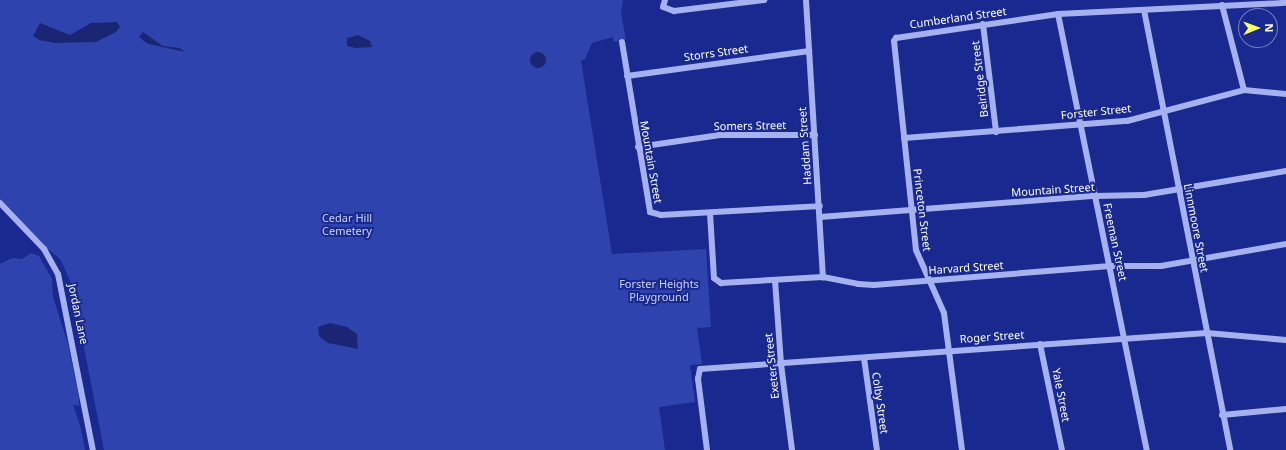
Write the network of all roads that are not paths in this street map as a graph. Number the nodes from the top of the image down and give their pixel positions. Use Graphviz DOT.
graph roads {
  1 [pos="665,0"];
  2 [pos="764,0"];
  3 [pos="806,0"];
  4 [pos="1286,2"];
  5 [pos="1222,5"];
  6 [pos="1144,10"];
  7 [pos="1058,14"];
  8 [pos="983,24"];
  9 [pos="896,38"];
  10 [pos="622,42"];
  11 [pos="809,51"];
  12 [pos="627,76"];
  13 [pos="1244,90"];
  14 [pos="1286,94"];
  15 [pos="1164,111"];
  16 [pos="1081,124"];
  17 [pos="996,132"];
  18 [pos="815,136"];
  19 [pos="904,138"];
  20 [pos="638,147"];
  21 [pos="1286,171"];
  22 [pos="1179,191"];
  23 [pos="1095,196"];
  24 [pos="0,203"];
  25 [pos="820,206"];
  26 [pos="911,210"];
  27 [pos="710,213"];
  28 [pos="820,217"];
  29 [pos="1286,244"];
  30 [pos="1192,260"];
  31 [pos="1110,266"];
  32 [pos="823,277"];
  33 [pos="775,280"];
  34 [pos="930,281"];
  35 [pos="1207,333"];
  36 [pos="1125,339"];
  37 [pos="1286,340"];
  38 [pos="1040,344"];
  39 [pos="949,351"];
  40 [pos="864,358"];
  41 [pos="781,364"];
  42 [pos="1286,409"];
  43 [pos="1222,415"];
  44 [pos="93,450"];
  45 [pos="707,450"];
  46 [pos="792,450"];
  47 [pos="877,450"];
  48 [pos="962,450"];
  49 [pos="1062,450"];
  50 [pos="1148,450"];
  51 [pos="1230,450"];
  1 -- 2 [label="street"];
  3 -- 11 [label="street, Haddam Street"];
  4 -- 5 [label="street, Cumberland Street"];
  5 -- 6 [label="street, Cumberland Street"];
  5 -- 13 [label="street"];
  6 -- 7 [label="street, Cumberland Street"];
  6 -- 15 [label="street, Linnmoore Street"];
  7 -- 8 [label="street, Cumberland Street"];
  7 -- 16 [label="street, Freeman Street"];
  8 -- 9 [label="street, Cumberland Street"];
  8 -- 17 [label="street, Belridge Street"];
  9 -- 19 [label="street, Princeton Street"];
  10 -- 12 [label="street, Mountain Street"];
  11 -- 12 [label="street, Storrs Street"];
  11 -- 18 [label="street, Haddam Street"];
  12 -- 20 [label="street, Mountain Street"];
  13 -- 14 [label="street, Forster Street"];
  13 -- 15 [label="street, Forster Street"];
  15 -- 16 [label="street, Forster Street"];
  15 -- 22 [label="street, Linnmoore Street"];
  16 -- 17 [label="street, Forster Street"];
  16 -- 23 [label="street, Freeman Street"];
  17 -- 19 [label="street, Forster Street"];
  18 -- 20 [label="street, Somers Street"];
  18 -- 25 [label="street, Haddam Street"];
  19 -- 26 [label="street, Princeton Street"];
  20 -- 27 [label="street, Mountain Street"];
  21 -- 22 [label="street, Mountain Street"];
  22 -- 23 [label="street, Mountain Street"];
  22 -- 30 [label="street, Linnmoore Street"];
  23 -- 26 [label="street, Mountain Street"];
  23 -- 31 [label="street, Freeman Street"];
  24 -- 44 [label="street, Jordan Lane"];
  25 -- 27 [label="street, Mountain Street"];
  25 -- 28 [label="street, Haddam Street"];
  26 -- 28 [label="street, Mountain Street"];
  26 -- 34 [label="street, Princeton Street"];
  27 -- 33 [label="street, Harvard Street"];
  28 -- 32 [label="street, Haddam Street"];
  29 -- 30 [label="street, Harvard Street"];
  30 -- 31 [label="street, Harvard Street"];
  30 -- 35 [label="street, Linnmoore Street"];
  31 -- 34 [label="street, Harvard Street"];
  31 -- 36 [label="street, Freeman Street"];
  32 -- 33 [label="street, Harvard Street"];
  32 -- 34 [label="street, Harvard Street"];
  33 -- 41 [label="street, Exeter Street"];
  34 -- 39 [label="street, Princeton Street"];
  35 -- 36 [label="street, Roger Street"];
  35 -- 37 [label="street, Roger Street"];
  35 -- 43 [label="street, Linnmoore Street"];
  36 -- 38 [label="street, Roger Street"];
  36 -- 50 [label="street, Freeman Street"];
  38 -- 39 [label="street, Roger Street"];
  38 -- 49 [label="street, Yale Street"];
  39 -- 40 [label="street, Roger Street"];
  39 -- 48 [label="street, Princeton Street"];
  40 -- 41 [label="street, Roger Street"];
  40 -- 47 [label="street, Colby Street"];
  41 -- 45 [label="street, Roger Street"];
  41 -- 46 [label="street, Exeter Street"];
  42 -- 43 [label="street"];
  43 -- 51 [label="street, Linnmoore Street"];
}
